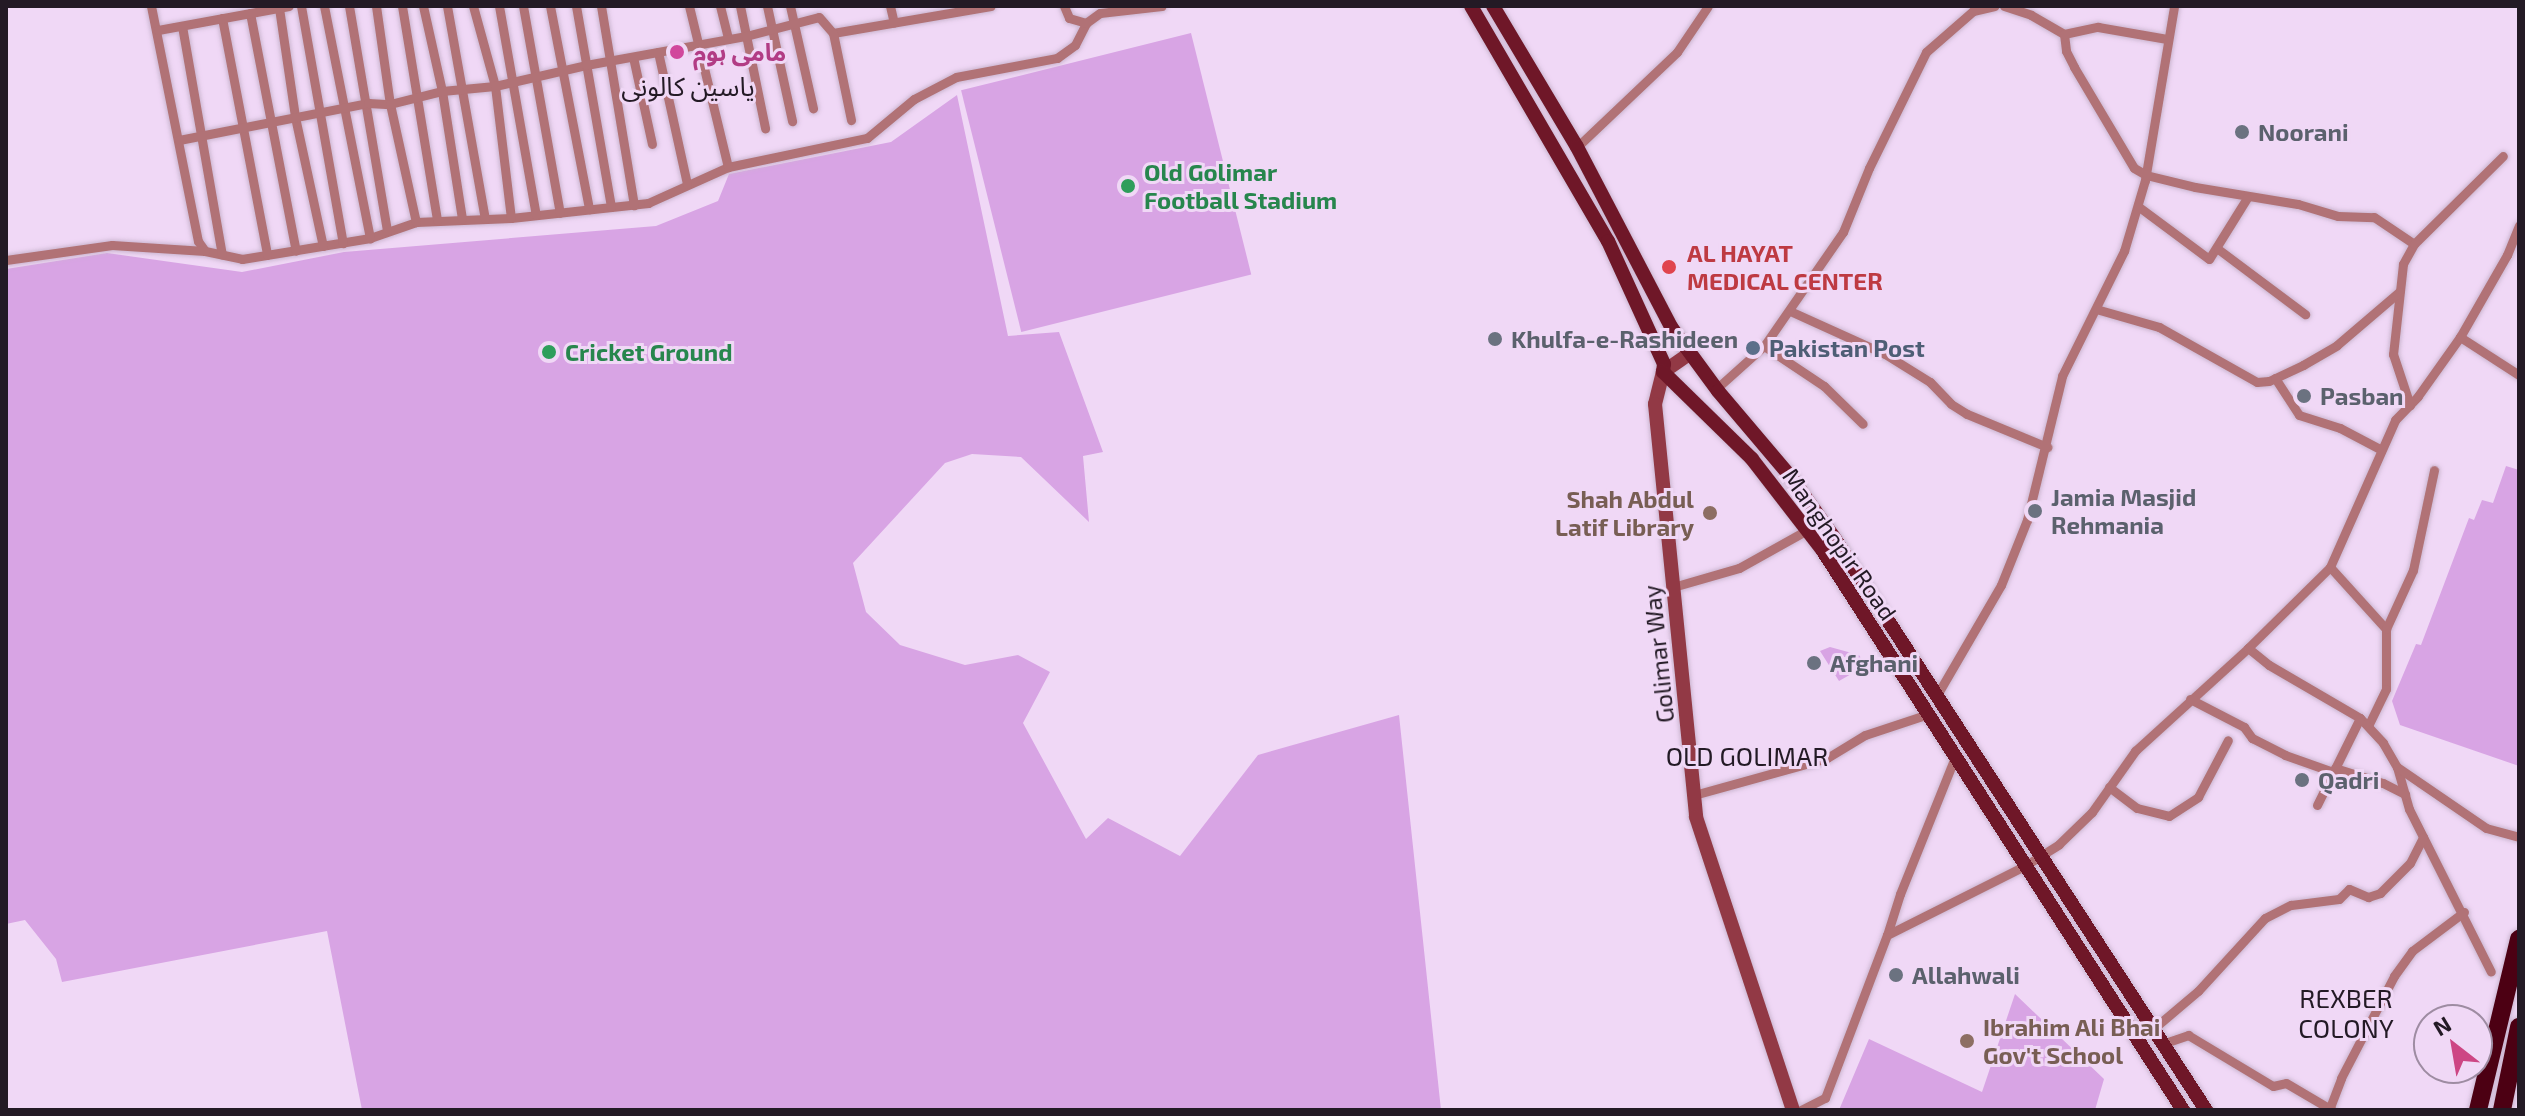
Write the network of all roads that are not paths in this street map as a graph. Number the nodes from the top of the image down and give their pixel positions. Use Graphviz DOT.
graph roads {
  1 [pos="151,6"];
  2 [pos="301,6"];
  3 [pos="324,6"];
  4 [pos="349,6"];
  5 [pos="376,6"];
  6 [pos="402,6"];
  7 [pos="423,6"];
  8 [pos="447,6"];
  9 [pos="473,6"];
  10 [pos="499,6"];
  11 [pos="523,6"];
  12 [pos="550,6"];
  13 [pos="576,6"];
  14 [pos="601,6"];
  15 [pos="689,6"];
  16 [pos="720,6"];
  17 [pos="740,6"];
  18 [pos="767,6"];
  19 [pos="790,6"];
  20 [pos="817,6"];
  21 [pos="890,6"];
  22 [pos="991,6"];
  23 [pos="1064,6"];
  24 [pos="1162,6"];
  25 [pos="1471,6"];
  26 [pos="1493,6"];
  27 [pos="1708,6"];
  28 [pos="1964,6"];
  29 [pos="1994,6"];
  30 [pos="2004,6"];
  31 [pos="2174,6"];
  32 [pos="284,7"];
  33 [pos="967,8"];
  34 [pos="2018,8"];
  35 [pos="250,13"];
  36 [pos="819,17"];
  37 [pos="222,18"];
  38 [pos="894,23"];
  39 [pos="1086,23"];
  40 [pos="1957,24"];
  41 [pos="794,25"];
  42 [pos="182,26"];
  43 [pos="158,30"];
  44 [pos="772,30"];
  45 [pos="833,33"];
  46 [pos="2064,34"];
  47 [pos="746,36"];
  48 [pos="728,39"];
  49 [pos="2167,39"];
  50 [pos="698,45"];
  51 [pos="658,52"];
  52 [pos="633,57"];
  53 [pos="610,61"];
  54 [pos="586,65"];
  55 [pos="562,70"];
  56 [pos="536,78"];
  57 [pos="511,83"];
  58 [pos="495,86"];
  59 [pos="442,91"];
  60 [pos="463,92"];
  61 [pos="417,97"];
  62 [pos="368,103"];
  63 [pos="390,104"];
  64 [pos="341,108"];
  65 [pos="813,108"];
  66 [pos="321,114"];
  67 [pos="295,117"];
  68 [pos="851,120"];
  69 [pos="792,121"];
  70 [pos="271,122"];
  71 [pos="242,128"];
  72 [pos="765,128"];
  73 [pos="200,136"];
  74 [pos="179,140"];
  75 [pos="652,144"];
  76 [pos="1577,147"];
  77 [pos="2503,156"];
  78 [pos="728,167"];
  79 [pos="2146,175"];
  80 [pos="687,184"];
  81 [pos="2247,198"];
  82 [pos="634,205"];
  83 [pos="611,207"];
  84 [pos="2139,207"];
  85 [pos="589,209"];
  86 [pos="560,213"];
  87 [pos="536,215"];
  88 [pos="462,218"];
  89 [pos="511,218"];
  90 [pos="485,219"];
  91 [pos="437,220"];
  92 [pos="416,222"];
  93 [pos="2519,225"];
  94 [pos="387,231"];
  95 [pos="370,238"];
  96 [pos="343,243"];
  97 [pos="2414,244"];
  98 [pos="323,246"];
  99 [pos="2218,249"];
  100 [pos="205,251"];
  101 [pos="296,251"];
  102 [pos="222,255"];
  103 [pos="267,255"];
  104 [pos="6,260"];
  105 [pos="2399,292"];
  106 [pos="2096,309"];
  107 [pos="1790,311"];
  108 [pos="2305,314"];
  109 [pos="2460,337"];
  110 [pos="1764,346"];
  111 [pos="1689,354"];
  112 [pos="1663,372"];
  113 [pos="2519,375"];
  114 [pos="2275,378"];
  115 [pos="1716,389"];
  116 [pos="2410,405"];
  117 [pos="1863,424"];
  118 [pos="2047,447"];
  119 [pos="2380,449"];
  120 [pos="2434,470"];
  121 [pos="1807,530"];
  122 [pos="2330,567"];
  123 [pos="1673,587"];
  124 [pos="2386,629"];
  125 [pos="2248,648"];
  126 [pos="1937,695"];
  127 [pos="2190,699"];
  128 [pos="1928,714"];
  129 [pos="2360,718"];
  130 [pos="2368,726"];
  131 [pos="2228,740"];
  132 [pos="1955,757"];
  133 [pos="2397,767"];
  134 [pos="2334,770"];
  135 [pos="2109,787"];
  136 [pos="2405,794"];
  137 [pos="1694,795"];
  138 [pos="2317,805"];
  139 [pos="2423,837"];
  140 [pos="2519,837"];
  141 [pos="2041,855"];
  142 [pos="2026,865"];
  143 [pos="2464,912"];
  144 [pos="1887,935"];
  145 [pos="2519,939"];
  146 [pos="2491,972"];
  147 [pos="2519,1027"];
  148 [pos="2153,1029"];
  149 [pos="2162,1044"];
  150 [pos="2331,1109"];
  151 [pos="1793,1110"];
  152 [pos="1801,1110"];
  153 [pos="2183,1110"];
  154 [pos="2206,1110"];
  155 [pos="2478,1110"];
  156 [pos="2502,1110"];
  1 -- 43 [label="street"];
  2 -- 66 [label="street"];
  3 -- 64 [label="street"];
  4 -- 62 [label="street"];
  5 -- 63 [label="street"];
  6 -- 61 [label="street"];
  7 -- 59 [label="street"];
  8 -- 60 [label="street"];
  9 -- 58 [label="street"];
  10 -- 57 [label="street"];
  11 -- 56 [label="street"];
  12 -- 55 [label="street"];
  13 -- 54 [label="street"];
  14 -- 53 [label="street"];
  15 -- 50 [label="street"];
  16 -- 48 [label="street"];
  17 -- 47 [label="street"];
  18 -- 44 [label="street"];
  19 -- 41 [label="street"];
  20 -- 36 [label="street"];
  21 -- 38 [label="street"];
  22 -- 33 [label="street"];
  23 -- 39 [label="street"];
  24 -- 39 [label="street"];
  25 -- 112 [label="main road, Manghopir Road"];
  26 -- 76 [label="main road, Manghopir Road"];
  27 -- 76 [label="street"];
  28 -- 40 [label="street"];
  29 -- 40 [label="street"];
  30 -- 34 [label="street"];
  31 -- 49 [label="street"];
  32 -- 35 [label="street"];
  32 -- 67 [label="street"];
  33 -- 38 [label="street"];
  34 -- 46 [label="street"];
  35 -- 37 [label="street"];
  35 -- 70 [label="street"];
  36 -- 41 [label="street"];
  36 -- 45 [label="street"];
  37 -- 42 [label="street"];
  37 -- 71 [label="street"];
  38 -- 45 [label="street"];
  39 -- 78 [label="street"];
  40 -- 107 [label="street"];
  41 -- 44 [label="street"];
  41 -- 65 [label="street"];
  42 -- 43 [label="street"];
  42 -- 73 [label="street"];
  43 -- 74 [label="street"];
  44 -- 47 [label="street"];
  44 -- 69 [label="street"];
  45 -- 68 [label="street"];
  46 -- 49 [label="street"];
  46 -- 79 [label="street"];
  47 -- 48 [label="street"];
  47 -- 72 [label="street"];
  48 -- 50 [label="street"];
  49 -- 79 [label="street"];
  50 -- 51 [label="street"];
  50 -- 78 [label="street"];
  51 -- 52 [label="street"];
  51 -- 80 [label="street"];
  52 -- 53 [label="street"];
  52 -- 75 [label="street"];
  53 -- 54 [label="street"];
  53 -- 82 [label="street"];
  54 -- 55 [label="street"];
  54 -- 83 [label="street"];
  55 -- 56 [label="street"];
  55 -- 85 [label="street"];
  56 -- 57 [label="street"];
  56 -- 86 [label="street"];
  57 -- 58 [label="street"];
  57 -- 87 [label="street"];
  58 -- 60 [label="street"];
  58 -- 89 [label="street"];
  59 -- 60 [label="street"];
  59 -- 61 [label="street"];
  59 -- 88 [label="street"];
  60 -- 90 [label="street"];
  61 -- 63 [label="street"];
  61 -- 91 [label="street"];
  62 -- 63 [label="street"];
  62 -- 64 [label="street"];
  62 -- 94 [label="street"];
  63 -- 92 [label="street"];
  64 -- 66 [label="street"];
  64 -- 95 [label="street"];
  66 -- 67 [label="street"];
  66 -- 96 [label="street"];
  67 -- 70 [label="street"];
  67 -- 98 [label="street"];
  70 -- 71 [label="street"];
  70 -- 101 [label="street"];
  71 -- 73 [label="street"];
  71 -- 103 [label="street"];
  73 -- 74 [label="street"];
  73 -- 102 [label="street"];
  74 -- 100 [label="street"];
  76 -- 111 [label="main road, Manghopir Road"];
  77 -- 97 [label="street"];
  78 -- 80 [label="street"];
  79 -- 81 [label="street"];
  79 -- 84 [label="street"];
  80 -- 82 [label="street"];
  81 -- 97 [label="street"];
  81 -- 99 [label="street"];
  82 -- 83 [label="street"];
  83 -- 85 [label="street"];
  84 -- 99 [label="street"];
  84 -- 106 [label="street"];
  85 -- 86 [label="street"];
  86 -- 87 [label="street"];
  87 -- 89 [label="street"];
  88 -- 90 [label="street"];
  88 -- 91 [label="street"];
  89 -- 90 [label="street"];
  91 -- 92 [label="street"];
  92 -- 94 [label="street"];
  93 -- 109 [label="street"];
  94 -- 95 [label="street"];
  95 -- 96 [label="street"];
  96 -- 98 [label="street"];
  97 -- 105 [label="street"];
  98 -- 101 [label="street"];
  99 -- 108 [label="street"];
  100 -- 102 [label="street"];
  100 -- 104 [label="street"];
  101 -- 103 [label="street"];
  102 -- 103 [label="street"];
  105 -- 114 [label="street"];
  105 -- 116 [label="street"];
  106 -- 114 [label="street"];
  106 -- 118 [label="street"];
  107 -- 110 [label="street"];
  107 -- 118 [label="street"];
  109 -- 113 [label="street"];
  109 -- 116 [label="street"];
  110 -- 115 [label="street"];
  110 -- 117 [label="street"];
  111 -- 112 [label="main road"];
  111 -- 115 [label="main road, Manghopir Road"];
  112 -- 121 [label="main road, Manghopir Road"];
  112 -- 123 [label="main road, Golimar Way"];
  114 -- 119 [label="street"];
  115 -- 126 [label="main road, Manghopir Road"];
  116 -- 119 [label="street"];
  118 -- 126 [label="street"];
  119 -- 122 [label="street"];
  120 -- 124 [label="street"];
  121 -- 123 [label="street"];
  121 -- 128 [label="main road, Manghopir Road"];
  122 -- 124 [label="street"];
  122 -- 125 [label="street"];
  123 -- 137 [label="main road, Golimar Way"];
  124 -- 130 [label="street"];
  125 -- 127 [label="street"];
  125 -- 129 [label="street"];
  126 -- 141 [label="main road, Manghopir Road"];
  127 -- 134 [label="street"];
  127 -- 135 [label="street"];
  128 -- 132 [label="main road, Manghopir Road"];
  128 -- 137 [label="street"];
  129 -- 130 [label="street"];
  129 -- 134 [label="street"];
  130 -- 133 [label="street"];
  131 -- 135 [label="street"];
  132 -- 142 [label="main road, Manghopir Road"];
  132 -- 144 [label="street"];
  133 -- 136 [label="street"];
  133 -- 140 [label="street"];
  134 -- 136 [label="street"];
  134 -- 138 [label="street"];
  135 -- 141 [label="street"];
  136 -- 139 [label="street"];
  137 -- 151 [label="main road, Golimar Way"];
  139 -- 143 [label="street"];
  139 -- 148 [label="street"];
  141 -- 142 [label="street"];
  141 -- 148 [label="main road, Manghopir Road"];
  142 -- 144 [label="street"];
  142 -- 153 [label="main road, Manghopir Road"];
  143 -- 146 [label="street"];
  143 -- 150 [label="street"];
  144 -- 152 [label="street"];
  145 -- 155 [label="highway"];
  147 -- 156 [label="highway"];
  148 -- 149 [label="main road, Manghopir Road"];
  149 -- 150 [label="street"];
  149 -- 154 [label="main road, Manghopir Road"];
}
